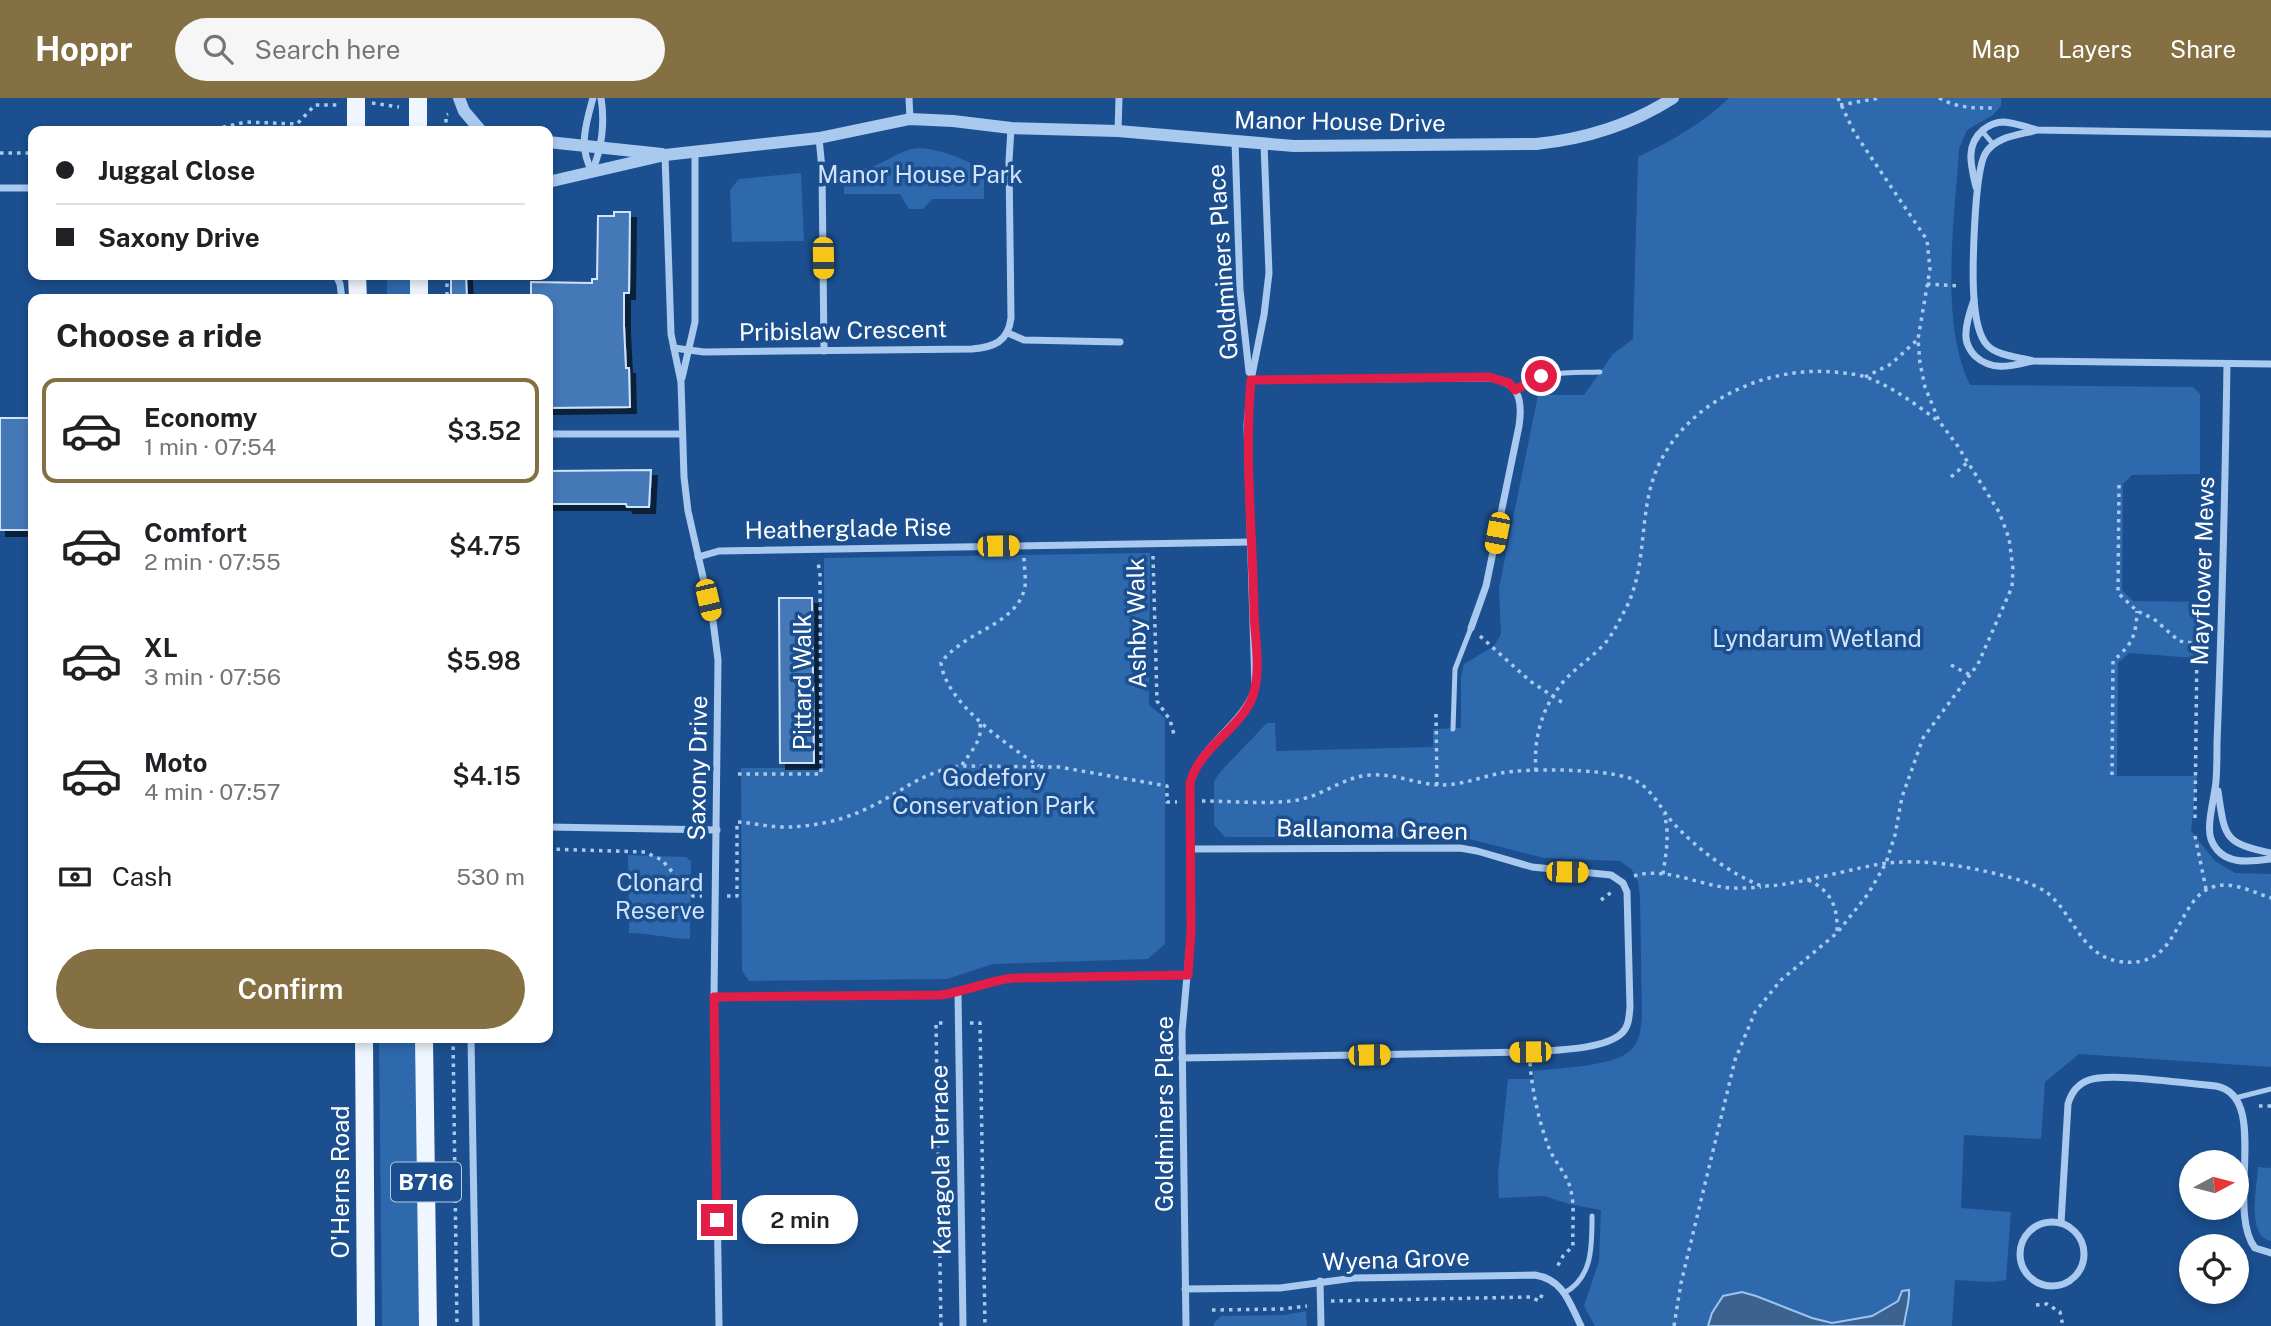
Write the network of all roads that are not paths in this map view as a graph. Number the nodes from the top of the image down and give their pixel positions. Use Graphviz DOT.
graph roads {
  1 [pos="459,98"];
  2 [pos="593,98"];
  3 [pos="601,98"];
  4 [pos="909,98"];
  5 [pos="1119,98"];
  6 [pos="1673,98"];
  7 [pos="356,100"];
  8 [pos="418,103"];
  9 [pos="909,119"];
  10 [pos="356,126"];
  11 [pos="418,126"];
  12 [pos="477,126"];
  13 [pos="1011,128"];
  14 [pos="2037,130"];
  15 [pos="1118,131"];
  16 [pos="1982,131"];
  17 [pos="2271,134"];
  18 [pos="819,138"];
  19 [pos="1235,141"];
  20 [pos="553,143"];
  21 [pos="1264,144"];
  22 [pos="1993,144"];
  23 [pos="583,147"];
  24 [pos="599,149"];
  25 [pos="695,152"];
  26 [pos="665,155"];
  27 [pos="592,171"];
  28 [pos="553,181"];
  29 [pos="0,188"];
  30 [pos="28,188"];
  31 [pos="1977,189"];
  32 [pos="1974,299"];
  33 [pos="1008,333"];
  34 [pos="1120,342"];
  35 [pos="674,348"];
  36 [pos="690,351"];
  37 [pos="824,351"];
  38 [pos="2033,361"];
  39 [pos="2271,363"];
  40 [pos="2227,364"];
  41 [pos="1600,372"];
  42 [pos="1251,380"];
  43 [pos="681,382"];
  44 [pos="1515,390"];
  45 [pos="553,434"];
  46 [pos="681,434"];
  47 [pos="1251,542"];
  48 [pos="698,557"];
  49 [pos="1471,628"];
  50 [pos="1453,729"];
  51 [pos="2216,780"];
  52 [pos="553,827"];
  53 [pos="716,830"];
  54 [pos="1189,849"];
  55 [pos="2271,853"];
  56 [pos="2271,859"];
  57 [pos="1188,975"];
  58 [pos="958,993"];
  59 [pos="714,997"];
  60 [pos="364,1043"];
  61 [pos="424,1043"];
  62 [pos="471,1043"];
  63 [pos="1182,1058"];
  64 [pos="2271,1089"];
  65 [pos="2239,1097"];
  66 [pos="1592,1216"];
  67 [pos="2061,1223"];
  68 [pos="2271,1253"];
  69 [pos="1320,1282"];
  70 [pos="1185,1289"];
  71 [pos="1564,1293"];
  72 [pos="366,1326"];
  73 [pos="428,1326"];
  74 [pos="476,1326"];
  75 [pos="719,1326"];
  76 [pos="963,1326"];
  77 [pos="1186,1326"];
  78 [pos="1321,1326"];
  79 [pos="1581,1326"];
  1 -- 12 [label="street"];
  2 -- 23 [label="street"];
  3 -- 24 [label="street"];
  4 -- 9 [label="street"];
  5 -- 15 [label="street"];
  6 -- 21 [label="street, Manor House Drive"];
  7 -- 10 [label="main road"];
  8 -- 11 [label="main road"];
  9 -- 13 [label="street, Manor House Drive"];
  9 -- 18 [label="street, Manor House Drive"];
  13 -- 15 [label="street, Manor House Drive"];
  13 -- 33 [label="street"];
  14 -- 16 [label="street"];
  14 -- 17 [label="street"];
  14 -- 22 [label="street"];
  15 -- 19 [label="street, Manor House Drive"];
  16 -- 22 [label="lane"];
  16 -- 31 [label="street"];
  18 -- 25 [label="street, Manor House Drive"];
  18 -- 37 [label="street"];
  19 -- 21 [label="street, Manor House Drive"];
  19 -- 42 [label="street, Goldminers Place"];
  20 -- 23 [label="street, Manor House Drive"];
  21 -- 42 [label="street, Goldminers Place"];
  22 -- 31 [label="street"];
  23 -- 24 [label="street, Manor House Drive"];
  23 -- 27 [label="street"];
  24 -- 26 [label="street, Manor House Drive"];
  24 -- 27 [label="street"];
  25 -- 26 [label="street, Manor House Drive"];
  25 -- 36 [label="street, Saxony Drive"];
  26 -- 27 [label="street, Manor House Drive"];
  26 -- 35 [label="street, Saxony Drive"];
  27 -- 28 [label="street, Manor House Drive"];
  29 -- 30 [label="street"];
  31 -- 32 [label="street"];
  32 -- 38 [label="street"];
  32 -- 38 [label="street"];
  33 -- 34 [label="street"];
  33 -- 37 [label="street, Pribislaw Crescent"];
  35 -- 36 [label="street, Pribislaw Crescent"];
  35 -- 43 [label="street, Saxony Drive"];
  36 -- 37 [label="street, Pribislaw Crescent"];
  36 -- 43 [label="street, Saxony Drive"];
  38 -- 40 [label="street"];
  39 -- 40 [label="street"];
  40 -- 51 [label="street, Mayflower Mews"];
  41 -- 44 [label="lane"];
  42 -- 44 [label="street"];
  42 -- 47 [label="street, Goldminers Place"];
  43 -- 46 [label="street, Saxony Drive"];
  44 -- 49 [label="street"];
  45 -- 46 [label="street"];
  46 -- 48 [label="street, Saxony Drive"];
  47 -- 48 [label="street, Heatherglade Rise"];
  47 -- 54 [label="street, Goldminers Place"];
  48 -- 53 [label="street, Saxony Drive"];
  49 -- 50 [label="lane"];
  51 -- 55 [label="street, Mayflower Mews"];
  51 -- 56 [label="street, Mayflower Mews"];
  52 -- 53 [label="street"];
  53 -- 59 [label="street, Saxony Drive"];
  54 -- 57 [label="street, Goldminers Place"];
  54 -- 63 [label="street, Ballanoma Green"];
  57 -- 58 [label="street"];
  57 -- 63 [label="street, Goldminers Place"];
  58 -- 59 [label="street"];
  58 -- 76 [label="street, Karagola Terrace"];
  59 -- 75 [label="street, Saxony Drive"];
  60 -- 72 [label="main road, O'Herns Road / B716"];
  61 -- 73 [label="main road, B716"];
  62 -- 74 [label="street"];
  63 -- 70 [label="street, Goldminers Place"];
  64 -- 65 [label="lane"];
  65 -- 67 [label="street"];
  65 -- 68 [label="street"];
  66 -- 71 [label="lane"];
  67 -- 67 [label="street"];
  69 -- 70 [label="street, Wyena Grove"];
  69 -- 71 [label="street, Wyena Grove"];
  69 -- 78 [label="street"];
  70 -- 77 [label="street, Goldminers Place"];
  71 -- 79 [label="street"];
}
